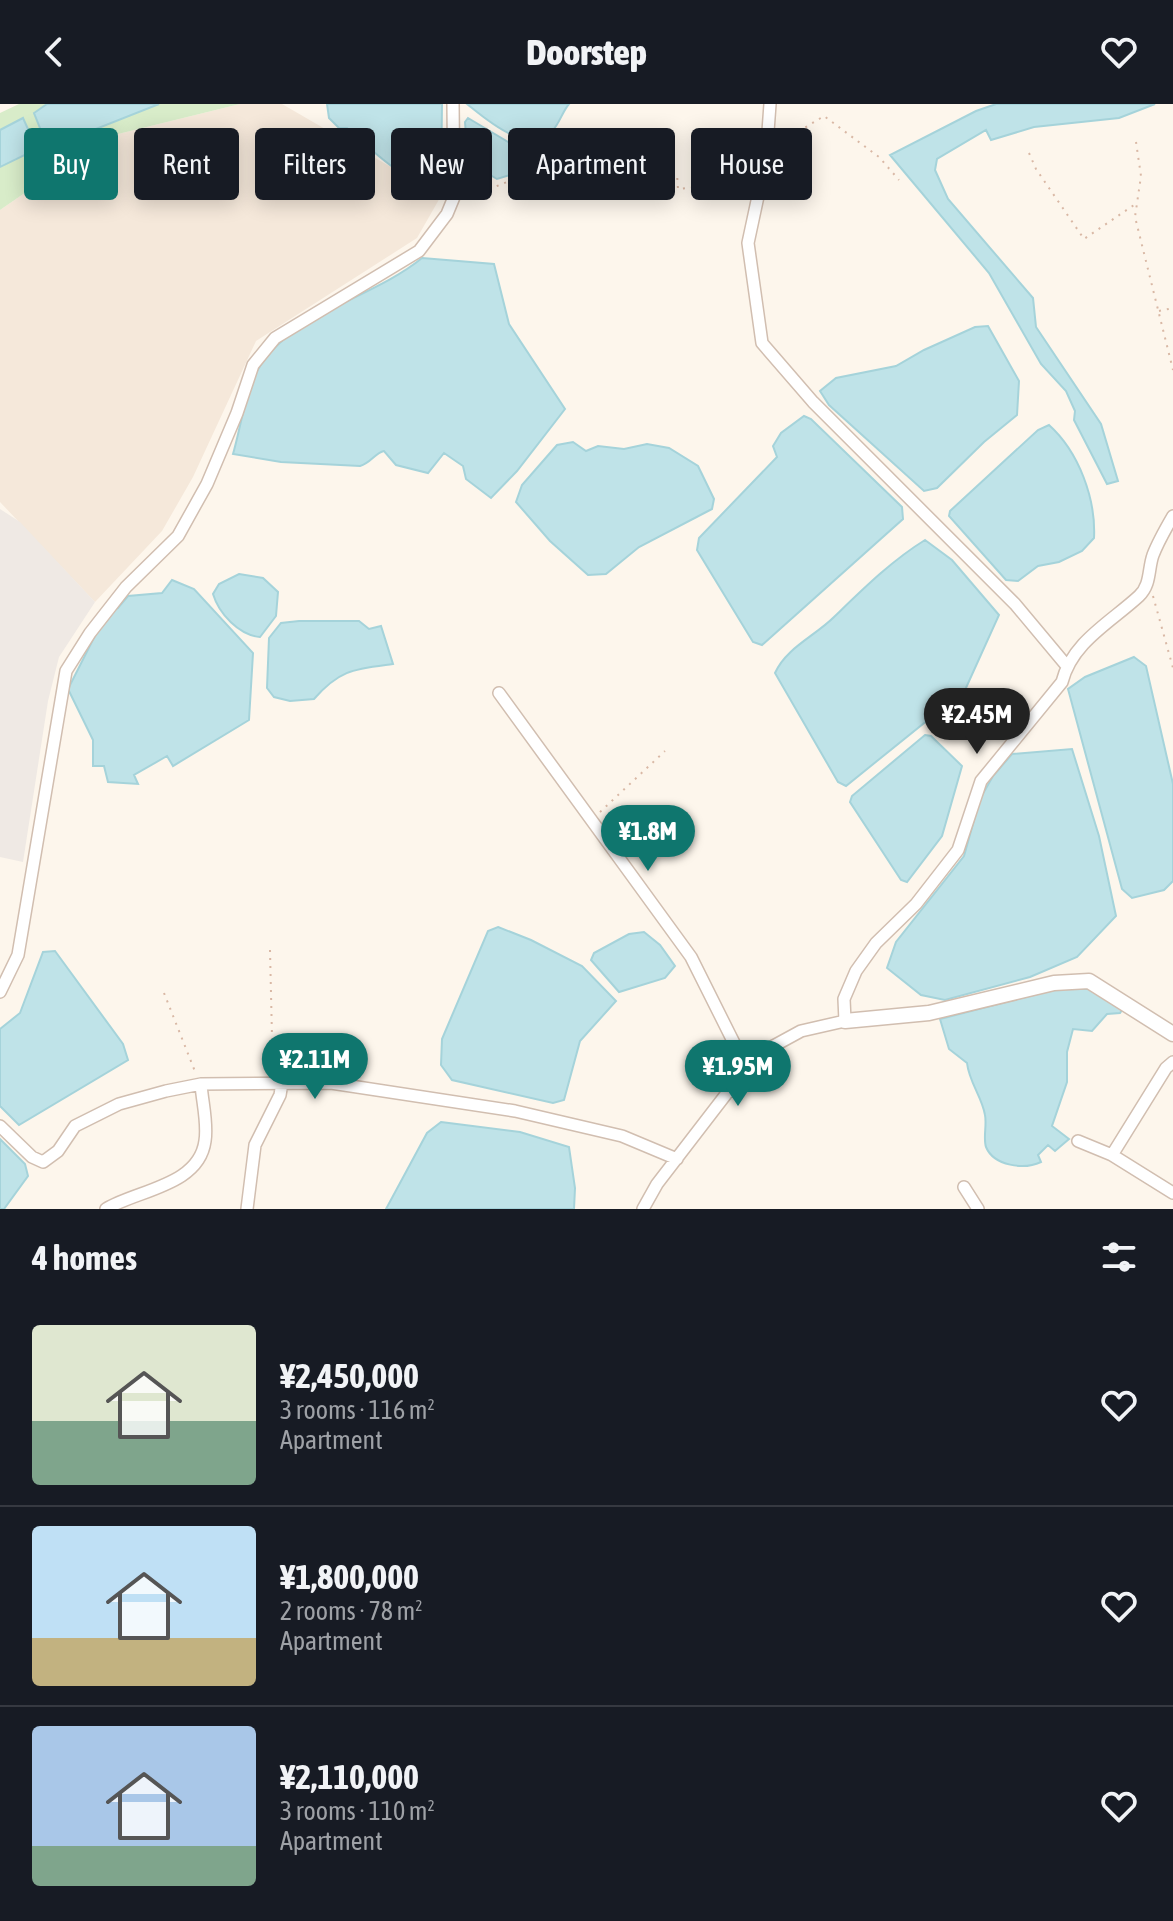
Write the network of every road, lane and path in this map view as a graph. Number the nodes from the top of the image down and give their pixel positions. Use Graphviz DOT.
graph roads {
  1 [pos="453,104"];
  2 [pos="770,104"];
  3 [pos="453,128"];
  4 [pos="768,128"];
  5 [pos="804,128"];
  6 [pos="1136,142"];
  7 [pos="1029,153"];
  8 [pos="899,180"];
  9 [pos="492,188"];
  10 [pos="691,190"];
  11 [pos="453,200"];
  12 [pos="757,200"];
  13 [pos="1135,205"];
  14 [pos="1173,308"];
  15 [pos="1158,311"];
  16 [pos="1173,370"];
  17 [pos="1173,516"];
  18 [pos="1148,581"];
  19 [pos="1066,665"];
  20 [pos="1173,668"];
  21 [pos="499,693"];
  22 [pos="665,751"];
  23 [pos="590,821"];
  24 [pos="270,950"];
  25 [pos="0,992"];
  26 [pos="164,993"];
  27 [pos="845,1021"];
  28 [pos="1173,1034"];
  29 [pos="1173,1062"];
  30 [pos="752,1079"];
  31 [pos="282,1083"];
  32 [pos="200,1084"];
  33 [pos="0,1126"];
  34 [pos="1078,1141"];
  35 [pos="1112,1155"];
  36 [pos="677,1159"];
  37 [pos="964,1187"];
  38 [pos="1173,1193"];
  39 [pos="106,1209"];
  40 [pos="247,1209"];
  41 [pos="643,1209"];
  42 [pos="978,1209"];
  1 -- 3 [label="street"];
  2 -- 4 [label="street"];
  5 -- 8 [label="path"];
  6 -- 13 [label="path"];
  7 -- 13 [label="path"];
  9 -- 10 [label="path"];
  11 -- 25 [label="street"];
  12 -- 19 [label="street"];
  13 -- 15 [label="path"];
  14 -- 15 [label="path"];
  15 -- 16 [label="path"];
  17 -- 18 [label="street"];
  18 -- 19 [label="street"];
  18 -- 20 [label="path"];
  19 -- 27 [label="street"];
  21 -- 23 [label="street"];
  22 -- 23 [label="path"];
  23 -- 30 [label="street"];
  24 -- 31 [label="path"];
  26 -- 32 [label="path"];
  27 -- 28 [label="street"];
  27 -- 30 [label="street"];
  29 -- 35 [label="street"];
  30 -- 36 [label="street"];
  31 -- 32 [label="street"];
  31 -- 36 [label="street"];
  31 -- 40 [label="street"];
  32 -- 33 [label="street"];
  32 -- 39 [label="street"];
  34 -- 35 [label="street"];
  35 -- 38 [label="street"];
  36 -- 41 [label="street"];
  37 -- 42 [label="street"];
}
